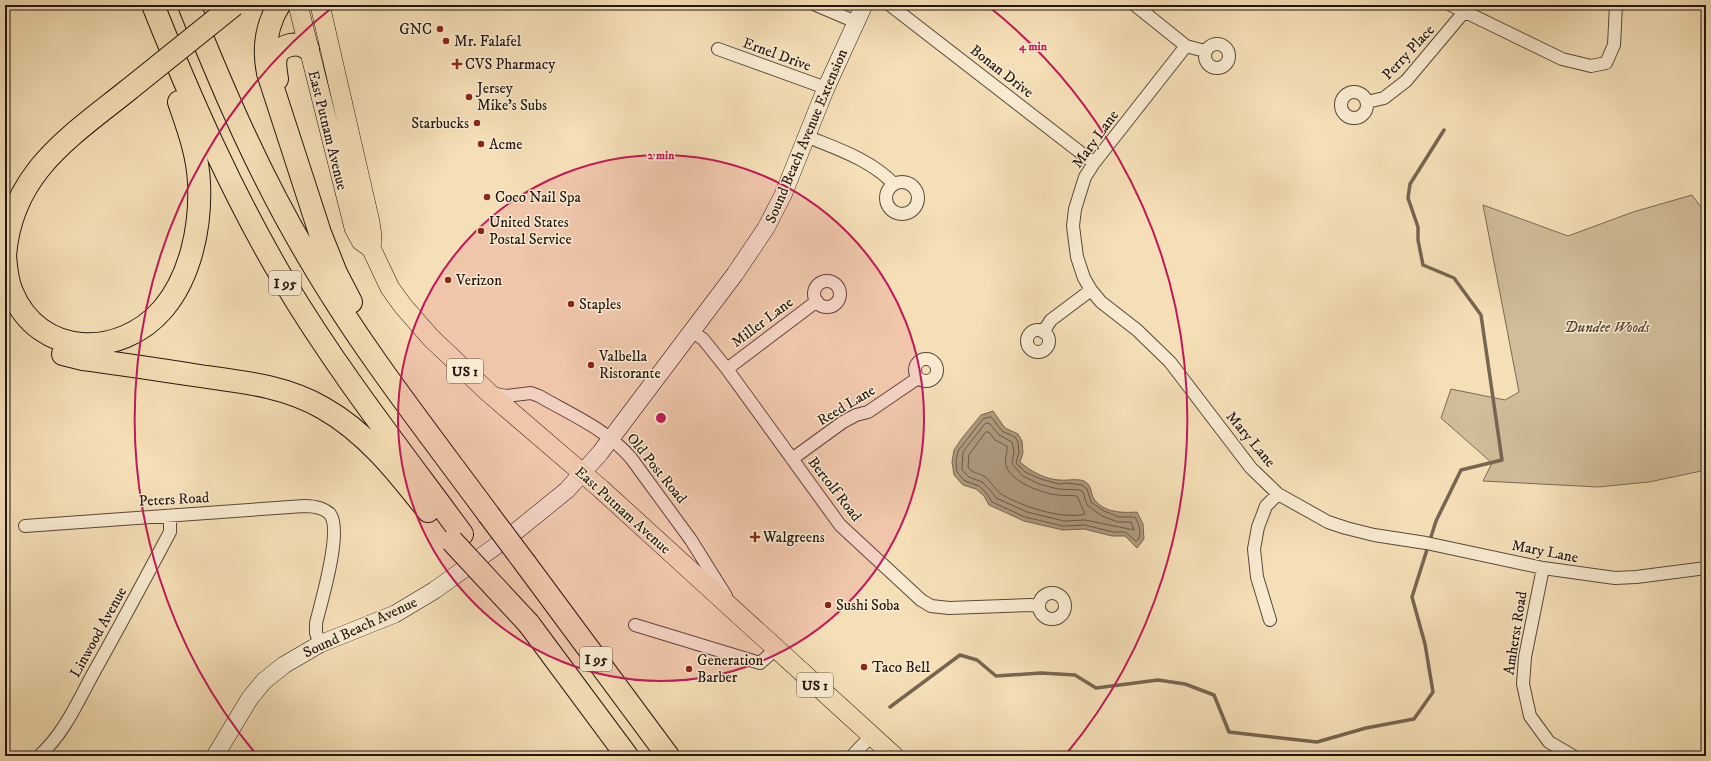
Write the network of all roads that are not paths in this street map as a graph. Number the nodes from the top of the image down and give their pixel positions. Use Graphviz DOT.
graph roads {
  1 [pos="149,5"];
  2 [pos="153,5"];
  3 [pos="188,5"];
  4 [pos="213,5"];
  5 [pos="234,5"];
  6 [pos="279,5"];
  7 [pos="298,5"];
  8 [pos="320,5"];
  9 [pos="816,5"];
  10 [pos="864,5"];
  11 [pos="890,5"];
  12 [pos="1135,5"];
  13 [pos="1451,5"];
  14 [pos="1616,5"];
  15 [pos="1464,12"];
  16 [pos="856,22"];
  17 [pos="1186,46"];
  18 [pos="308,49"];
  19 [pos="718,49"];
  20 [pos="1205,51"];
  21 [pos="124,85"];
  22 [pos="826,88"];
  23 [pos="1367,102"];
  24 [pos="806,136"];
  25 [pos="290,140"];
  26 [pos="1094,163"];
  27 [pos="894,184"];
  28 [pos="5,197"];
  29 [pos="371,248"];
  30 [pos="5,256"];
  31 [pos="1091,290"];
  32 [pos="817,301"];
  33 [pos="5,309"];
  34 [pos="691,331"];
  35 [pos="1043,332"];
  36 [pos="727,369"];
  37 [pos="918,378"];
  38 [pos="488,393"];
  39 [pos="420,422"];
  40 [pos="611,438"];
  41 [pos="792,460"];
  42 [pos="583,473"];
  43 [pos="1278,494"];
  44 [pos="170,516"];
  45 [pos="25,526"];
  46 [pos="457,538"];
  47 [pos="1543,568"];
  48 [pos="1706,568"];
  49 [pos="1039,606"];
  50 [pos="736,613"];
  51 [pos="1270,620"];
  52 [pos="635,625"];
  53 [pos="320,644"];
  54 [pos="776,649"];
  55 [pos="871,736"];
  56 [pos="39,756"];
  57 [pos="215,756"];
  58 [pos="627,756"];
  59 [pos="668,756"];
  60 [pos="852,756"];
  61 [pos="894,756"];
  62 [pos="1573,756"];
  1 -- 30 [label="highway"];
  2 -- 46 [label="highway, I 95"];
  3 -- 39 [label="highway, I 95"];
  4 -- 21 [label="highway"];
  5 -- 21 [label="highway, bridge"];
  6 -- 25 [label="highway"];
  7 -- 18 [label="main road, East Putnam Avenue / US 1"];
  8 -- 29 [label="main road, East Putnam Avenue / US 1"];
  9 -- 16 [label="street"];
  10 -- 16 [label="street, Sound Beach Avenue Extension"];
  11 -- 26 [label="street, Bonan Drive"];
  12 -- 17 [label="street"];
  13 -- 15 [label="street"];
  14 -- 15 [label="street"];
  15 -- 23 [label="street, Perry Place"];
  16 -- 22 [label="street, Sound Beach Avenue Extension"];
  17 -- 20 [label="street"];
  17 -- 26 [label="street, Mary Lane"];
  18 -- 25 [label="highway"];
  18 -- 29 [label="main road, East Putnam Avenue / US 1"];
  19 -- 22 [label="street, Ernel Drive"];
  21 -- 28 [label="highway"];
  21 -- 30 [label="highway"];
  22 -- 24 [label="street, Sound Beach Avenue Extension"];
  24 -- 27 [label="street"];
  24 -- 34 [label="street, Sound Beach Avenue Extension"];
  25 -- 39 [label="highway"];
  26 -- 31 [label="street, Mary Lane"];
  29 -- 38 [label="main road, East Putnam Avenue / US 1"];
  31 -- 35 [label="street"];
  31 -- 43 [label="street, Mary Lane"];
  32 -- 36 [label="street, Miller Lane"];
  33 -- 46 [label="highway"];
  34 -- 36 [label="street, Bertolf Road"];
  34 -- 40 [label="street, Sound Beach Avenue Extension"];
  36 -- 41 [label="street, Bertolf Road"];
  37 -- 41 [label="street, Reed Lane"];
  38 -- 40 [label="street, Old Post Road"];
  38 -- 42 [label="main road, East Putnam Avenue / US 1"];
  39 -- 59 [label="highway, I 95, bridge"];
  40 -- 42 [label="street, Sound Beach Avenue Extension"];
  40 -- 50 [label="street, Old Post Road"];
  41 -- 49 [label="street, Bertolf Road"];
  42 -- 50 [label="main road, East Putnam Avenue / US 1"];
  42 -- 53 [label="street, Sound Beach Avenue"];
  43 -- 47 [label="street, Mary Lane"];
  43 -- 51 [label="street"];
  44 -- 45 [label="street, Peters Road"];
  44 -- 53 [label="street, Peters Road"];
  44 -- 56 [label="street, Linwood Avenue"];
  46 -- 58 [label="highway, I 95, bridge"];
  47 -- 48 [label="street, Mary Lane"];
  47 -- 62 [label="street, Amherst Road"];
  50 -- 54 [label="main road, East Putnam Avenue / US 1"];
  52 -- 54 [label="street"];
  53 -- 57 [label="street, Sound Beach Avenue"];
  54 -- 55 [label="main road, East Putnam Avenue / US 1"];
  55 -- 60 [label="street"];
  55 -- 61 [label="main road, East Putnam Avenue / US 1"];
}
